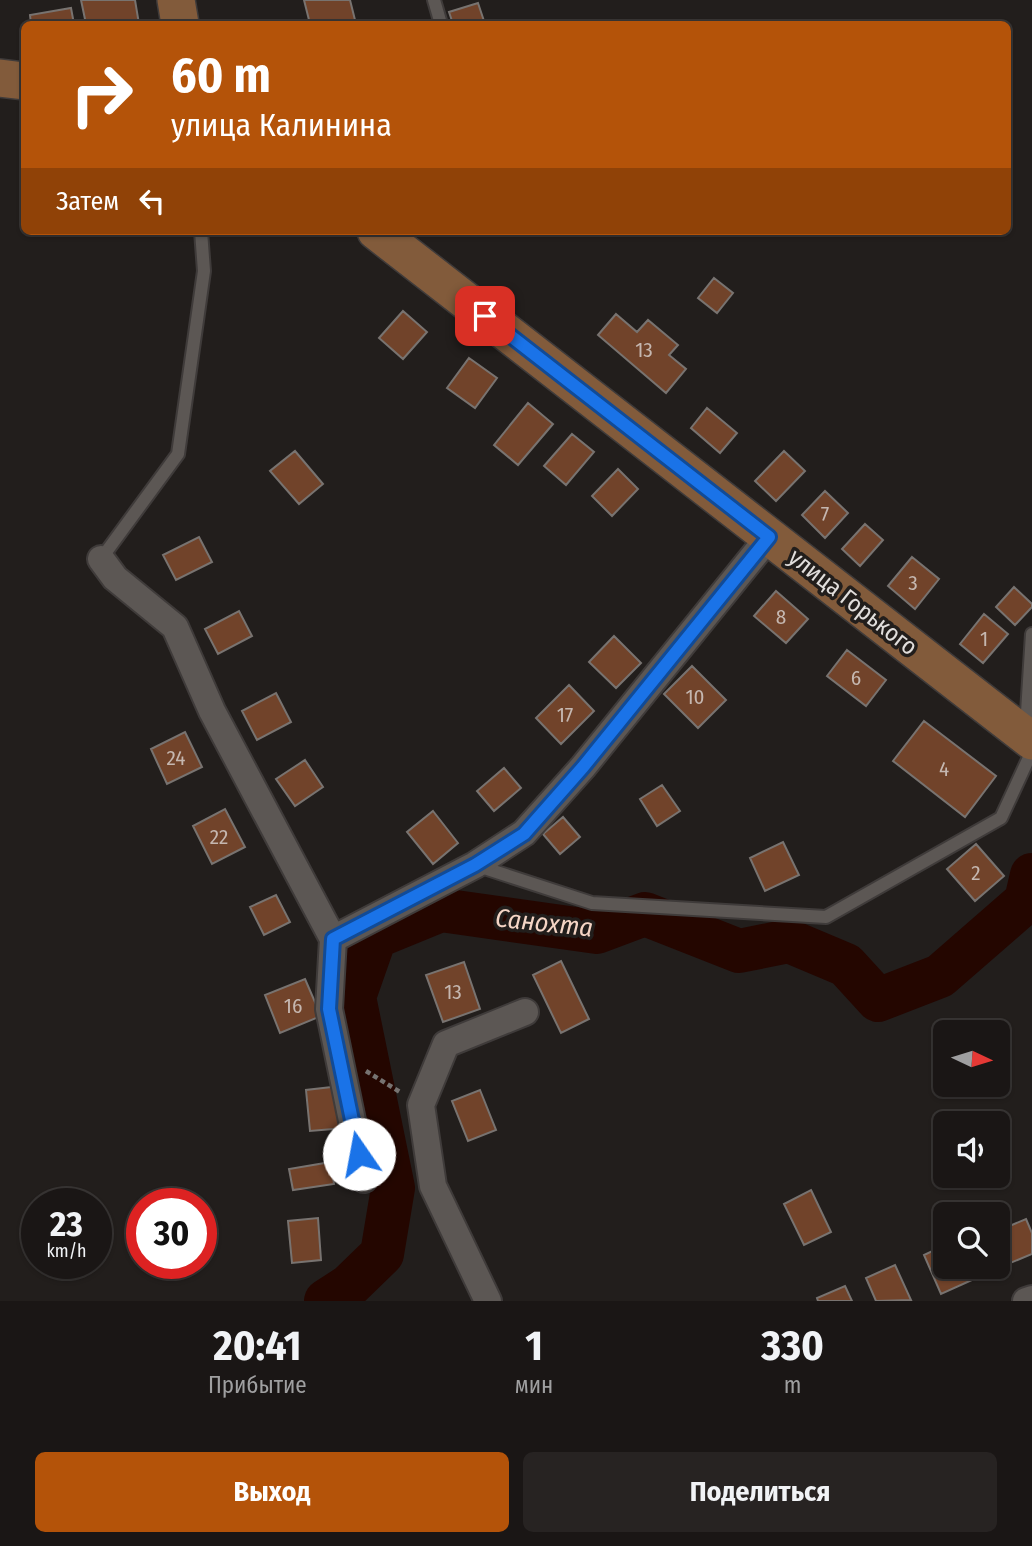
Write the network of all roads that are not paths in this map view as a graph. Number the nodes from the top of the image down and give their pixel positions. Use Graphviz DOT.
graph roads {
  1 [pos="176,0"];
  2 [pos="435,0"];
  3 [pos="180,21"];
  4 [pos="439,21"];
  5 [pos="0,78"];
  6 [pos="21,81"];
  7 [pos="201,235"];
  8 [pos="381,235"];
  9 [pos="769,537"];
  10 [pos="101,559"];
  11 [pos="1032,634"];
  12 [pos="1030,742"];
  13 [pos="475,865"];
  14 [pos="333,939"];
  15 [pos="525,1012"];
  16 [pos="364,1179"];
  17 [pos="1032,1299"];
  18 [pos="488,1301"];
  19 [pos="1026,1301"];
  1 -- 3 [label="street"];
  2 -- 4 [label="lane"];
  5 -- 6 [label="street"];
  7 -- 10 [label="lane"];
  8 -- 9 [label="street, улица Горького"];
  9 -- 12 [label="street, улица Горького"];
  9 -- 13 [label="street"];
  10 -- 14 [label="street"];
  11 -- 12 [label="lane"];
  12 -- 13 [label="lane"];
  13 -- 14 [label="street"];
  14 -- 16 [label="street"];
  15 -- 18 [label="street"];
  17 -- 19 [label="street"];
}
